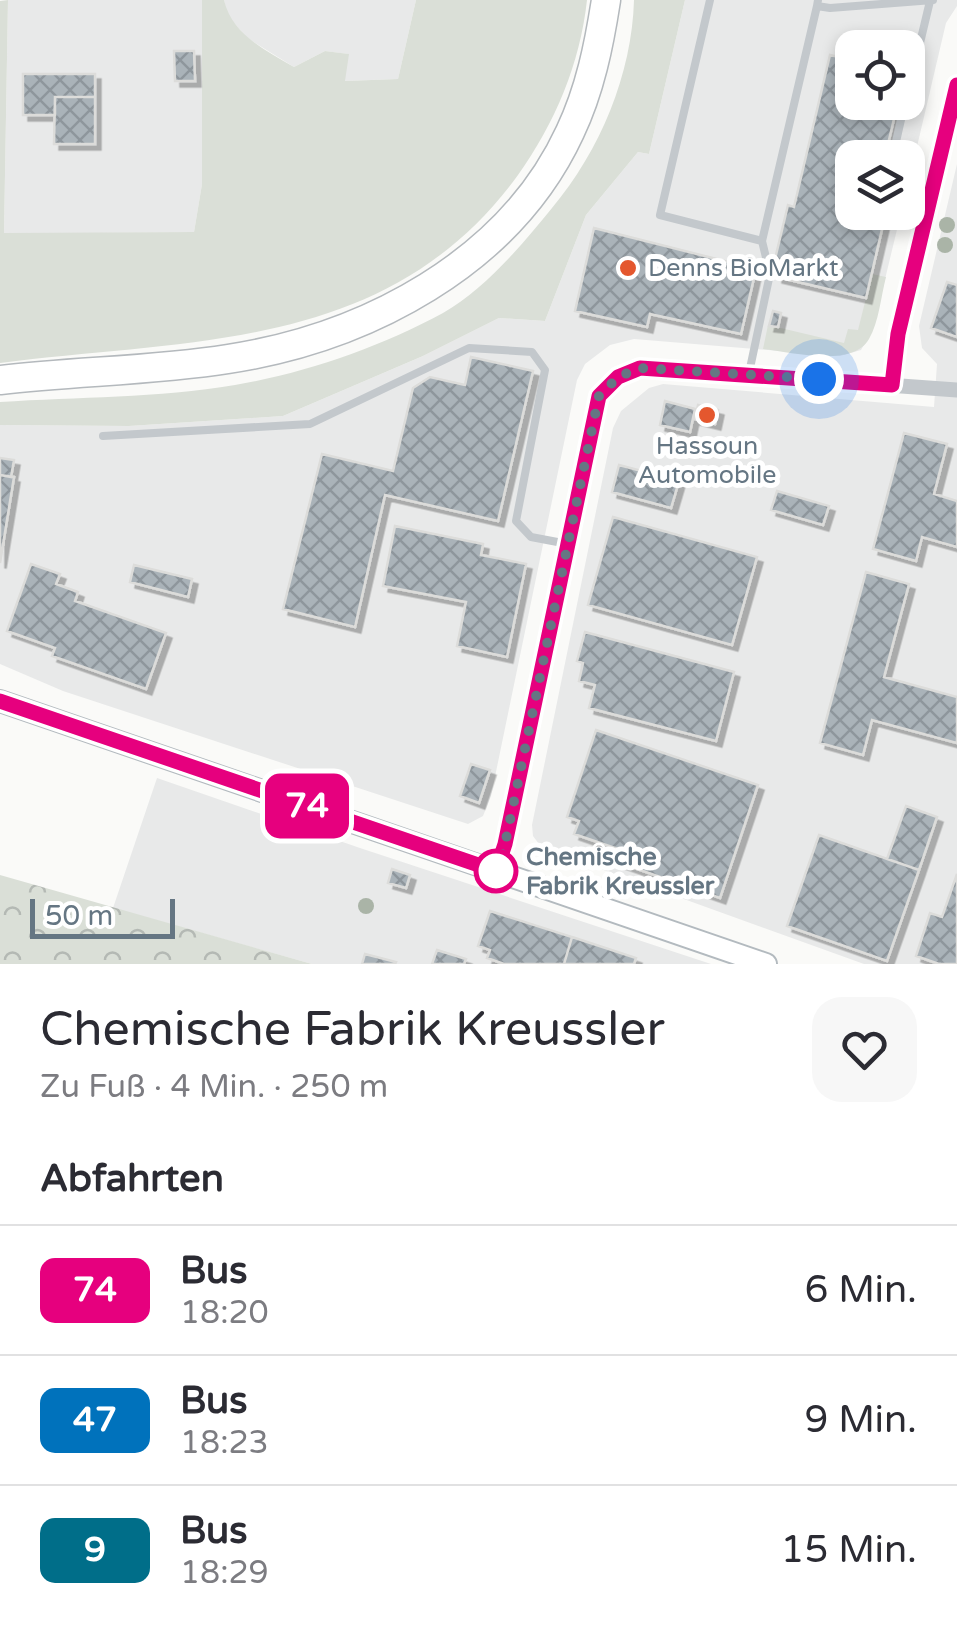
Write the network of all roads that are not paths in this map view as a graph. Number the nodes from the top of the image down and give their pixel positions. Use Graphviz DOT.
graph roads {
  1 [pos="606,0"];
  2 [pos="710,0"];
  3 [pos="931,0"];
  4 [pos="817,3"];
  5 [pos="924,30"];
  6 [pos="957,85"];
  7 [pos="762,241"];
  8 [pos="749,373"];
  9 [pos="0,380"];
  10 [pos="892,385"];
  11 [pos="957,390"];
  12 [pos="103,436"];
  13 [pos="568,544"];
  14 [pos="0,701"];
  15 [pos="496,871"];
  16 [pos="766,964"];
  1 -- 9 [label="highway"];
  2 -- 7 [label="lane"];
  3 -- 4 [label="lane"];
  3 -- 5 [label="lane"];
  4 -- 7 [label="lane"];
  6 -- 10 [label="street"];
  7 -- 8 [label="lane"];
  8 -- 10 [label="street"];
  8 -- 13 [label="street"];
  10 -- 11 [label="street"];
  12 -- 13 [label="lane"];
  13 -- 15 [label="street"];
  14 -- 15 [label="street"];
  15 -- 16 [label="street"];
}
